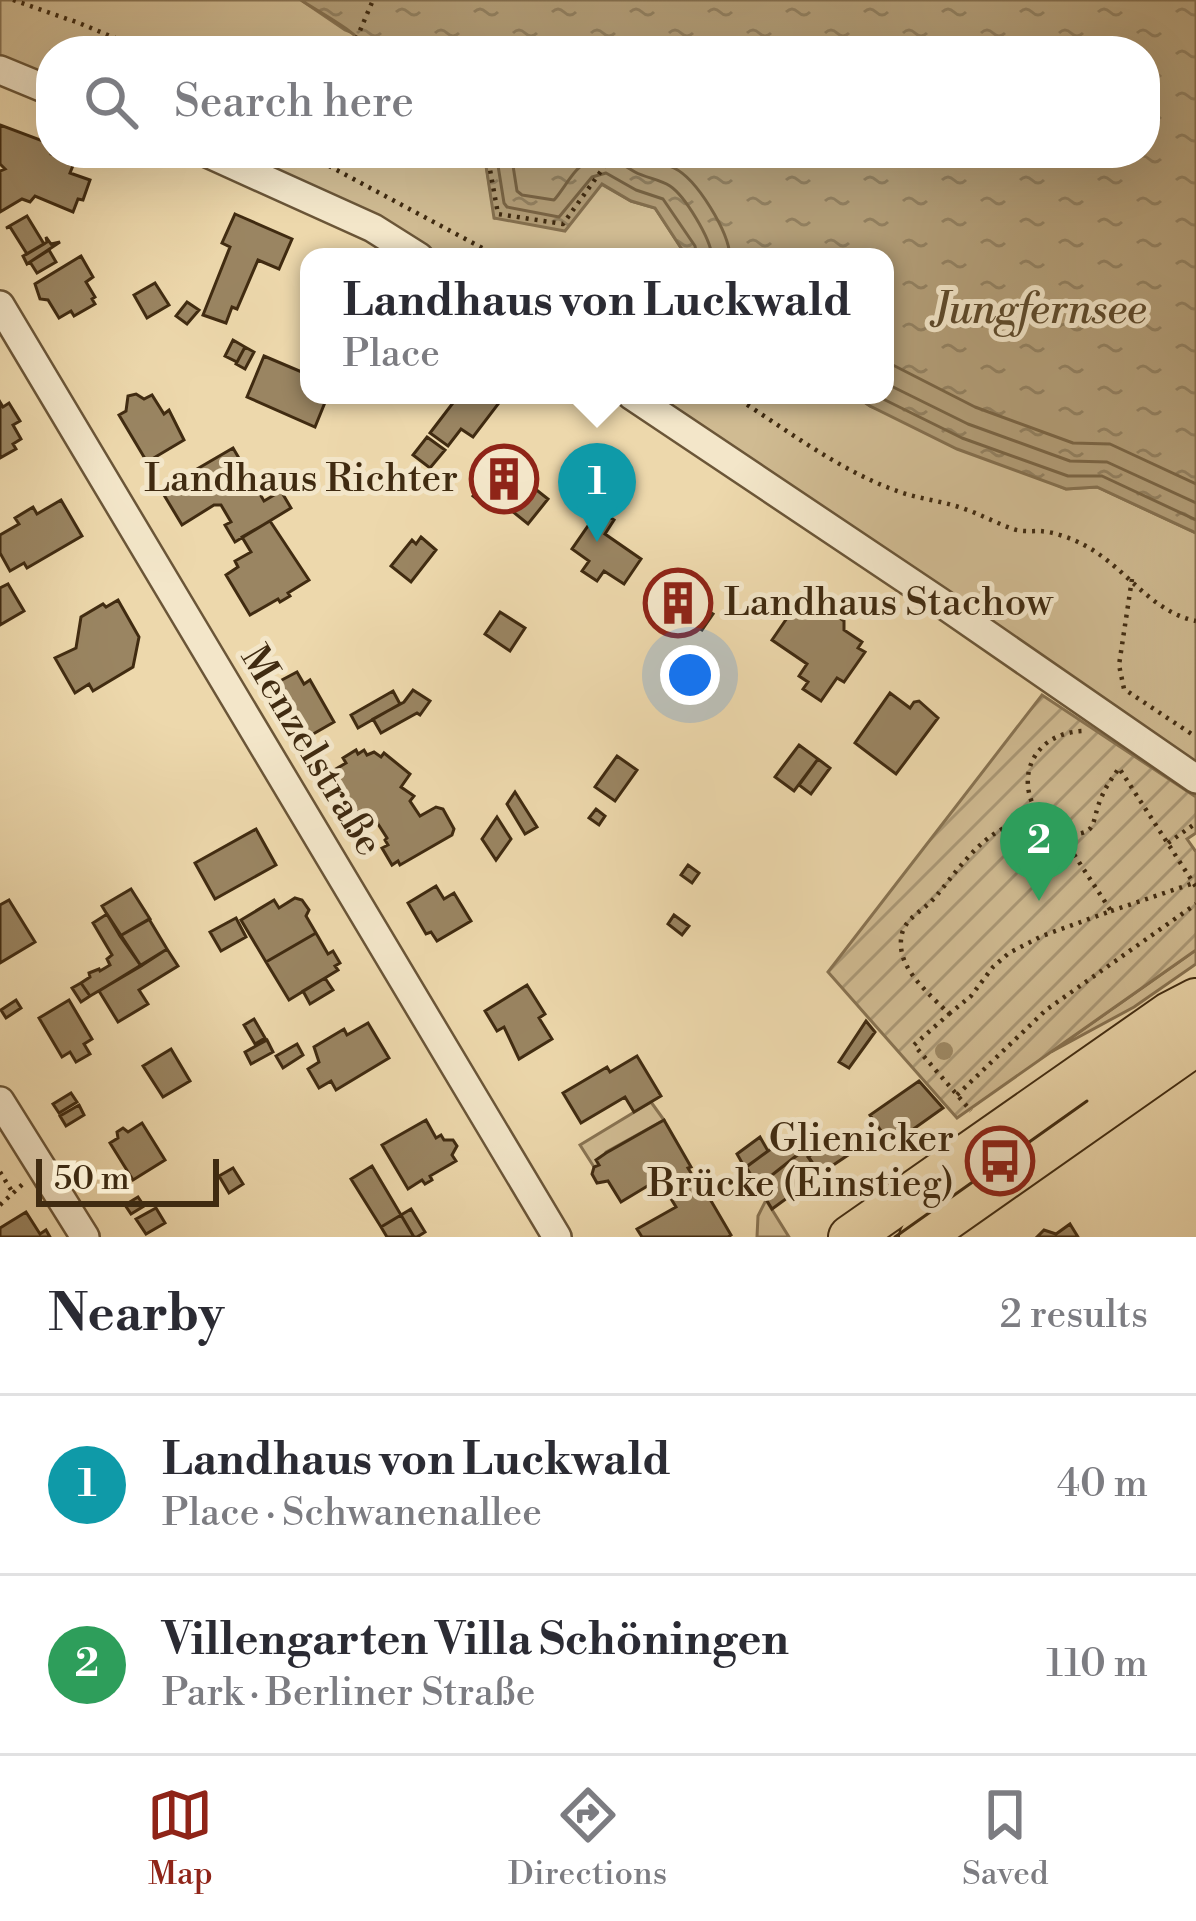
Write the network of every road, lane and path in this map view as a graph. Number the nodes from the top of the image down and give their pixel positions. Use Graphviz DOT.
graph roads {
  1 [pos="14,0"];
  2 [pos="373,0"];
  3 [pos="110,36"];
  4 [pos="358,36"];
  5 [pos="0,70"];
  6 [pos="36,85"];
  7 [pos="239,168"];
  8 [pos="333,168"];
  9 [pos="490,168"];
  10 [pos="603,168"];
  11 [pos="404,248"];
  12 [pos="483,248"];
  13 [pos="0,305"];
  14 [pos="644,404"];
  15 [pos="746,404"];
  16 [pos="1132,579"];
  17 [pos="1196,621"];
  18 [pos="1086,730"];
  19 [pos="1196,737"];
  20 [pos="1196,779"];
  21 [pos="1196,823"];
  22 [pos="1046,824"];
  23 [pos="1063,835"];
  24 [pos="1168,843"];
  25 [pos="1195,885"];
  26 [pos="1196,904"];
  27 [pos="1111,911"];
  28 [pos="1196,1000"];
  29 [pos="950,1014"];
  30 [pos="1196,1044"];
  31 [pos="0,1101"];
  32 [pos="0,1172"];
  33 [pos="13,1193"];
  34 [pos="85,1237"];
  35 [pos="557,1237"];
  36 [pos="850,1237"];
  37 [pos="921,1237"];
  1 -- 3 [label="path"];
  2 -- 4 [label="path"];
  5 -- 6 [label="street"];
  7 -- 11 [label="street"];
  8 -- 12 [label="path"];
  9 -- 10 [label="path"];
  13 -- 35 [label="street, Menzelstraße"];
  14 -- 20 [label="street"];
  15 -- 16 [label="path"];
  16 -- 17 [label="path"];
  16 -- 19 [label="path"];
  18 -- 22 [label="path"];
  21 -- 24 [label="path"];
  22 -- 23 [label="path"];
  22 -- 29 [label="path"];
  23 -- 24 [label="path"];
  23 -- 27 [label="path"];
  24 -- 25 [label="path"];
  25 -- 27 [label="path"];
  26 -- 29 [label="path"];
  27 -- 29 [label="path"];
  28 -- 36 [label="main road"];
  30 -- 37 [label="main road"];
  31 -- 34 [label="street"];
  32 -- 33 [label="path"];
}
